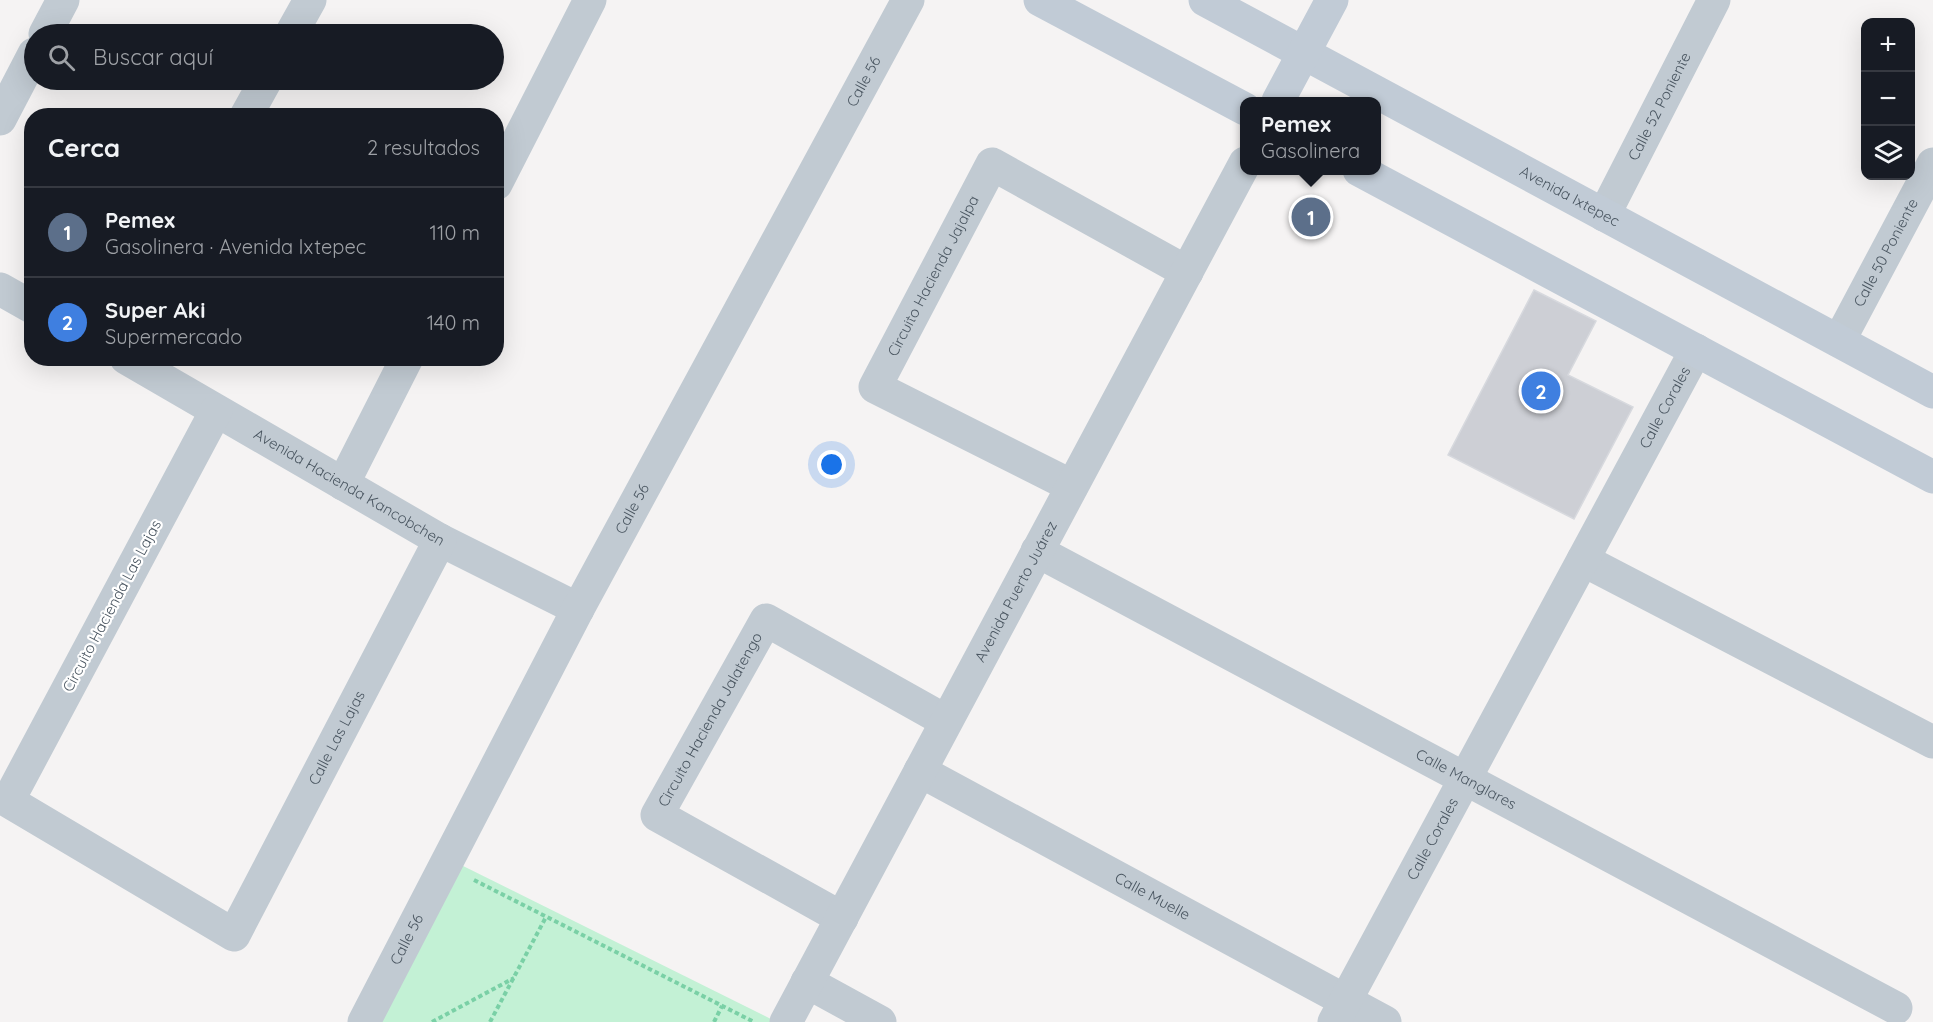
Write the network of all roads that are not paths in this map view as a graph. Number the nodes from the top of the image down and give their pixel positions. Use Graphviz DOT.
graph roads {
  1 [pos="63,0"];
  2 [pos="310,0"];
  3 [pos="590,0"];
  4 [pos="908,0"];
  5 [pos="1041,0"];
  6 [pos="1205,0"];
  7 [pos="1332,0"];
  8 [pos="1714,0"];
  9 [pos="50,24"];
  10 [pos="297,24"];
  11 [pos="1303,53"];
  12 [pos="24,73"];
  13 [pos="260,90"];
  14 [pos="1281,97"];
  15 [pos="1240,106"];
  16 [pos="250,108"];
  17 [pos="0,119"];
  18 [pos="1933,164"];
  19 [pos="504,168"];
  20 [pos="1240,172"];
  21 [pos="1367,175"];
  22 [pos="1604,215"];
  23 [pos="1186,272"];
  24 [pos="1839,341"];
  25 [pos="1696,350"];
  26 [pos="140,366"];
  27 [pos="403,366"];
  28 [pos="1933,392"];
  29 [pos="216,411"];
  30 [pos="1933,477"];
  31 [pos="343,484"];
  32 [pos="1072,486"];
  33 [pos="440,540"];
  34 [pos="1037,551"];
  35 [pos="1583,560"];
  36 [pos="578,609"];
  37 [pos="946,721"];
  38 [pos="1933,742"];
  39 [pos="920,771"];
  40 [pos="1465,778"];
  41 [pos="842,918"];
  42 [pos="234,935"];
  43 [pos="807,982"];
  44 [pos="1896,1008"];
  45 [pos="1340,1011"];
  46 [pos="364,1022"];
  47 [pos="786,1022"];
  48 [pos="880,1022"];
  49 [pos="1384,1022"];
  1 -- 9 [label="street"];
  2 -- 10 [label="street"];
  3 -- 19 [label="street"];
  4 -- 36 [label="street, Calle 56"];
  5 -- 15 [label="main road"];
  6 -- 11 [label="main road, Avenida Ixtepec"];
  7 -- 11 [label="main road"];
  8 -- 22 [label="street, Calle 52 Poniente"];
  11 -- 14 [label="main road"];
  11 -- 22 [label="main road, Avenida Ixtepec"];
  12 -- 17 [label="street"];
  13 -- 16 [label="street"];
  18 -- 24 [label="street, Calle 50 Poniente"];
  20 -- 23 [label="street, Avenida Puerto Juárez"];
  21 -- 25 [label="main road"];
  22 -- 24 [label="main road, Avenida Ixtepec"];
  23 -- 32 [label="street, Avenida Puerto Juárez"];
  23 -- 32 [label="street, Circuito Hacienda Jajalpa"];
  24 -- 28 [label="main road, Avenida Ixtepec"];
  25 -- 30 [label="main road"];
  25 -- 35 [label="street, Calle Corales"];
  26 -- 29 [label="street, Avenida Hacienda Kancobchen"];
  27 -- 31 [label="street"];
  29 -- 31 [label="street, Avenida Hacienda Kancobchen"];
  29 -- 42 [label="street, Circuito Hacienda Las Lajas"];
  31 -- 33 [label="street, Avenida Hacienda Kancobchen"];
  32 -- 34 [label="street, Avenida Puerto Juárez"];
  33 -- 36 [label="street, Avenida Hacienda Kancobchen"];
  33 -- 42 [label="street, Calle Las Lajas"];
  34 -- 37 [label="street, Avenida Puerto Juárez"];
  34 -- 40 [label="street, Calle Manglares"];
  35 -- 38 [label="street"];
  35 -- 40 [label="street, Calle Corales"];
  36 -- 46 [label="street, Calle 56"];
  37 -- 39 [label="street, Avenida Puerto Juárez"];
  37 -- 41 [label="street, Circuito Hacienda Jalatengo"];
  39 -- 41 [label="street, Avenida Puerto Juárez"];
  39 -- 45 [label="street, Calle Muelle"];
  40 -- 44 [label="street, Calle Manglares"];
  40 -- 45 [label="street, Calle Corales"];
  41 -- 43 [label="street, Avenida Puerto Juárez"];
  43 -- 47 [label="street, Avenida Puerto Juárez"];
  43 -- 48 [label="street"];
  45 -- 49 [label="street, Calle Muelle"];
}
